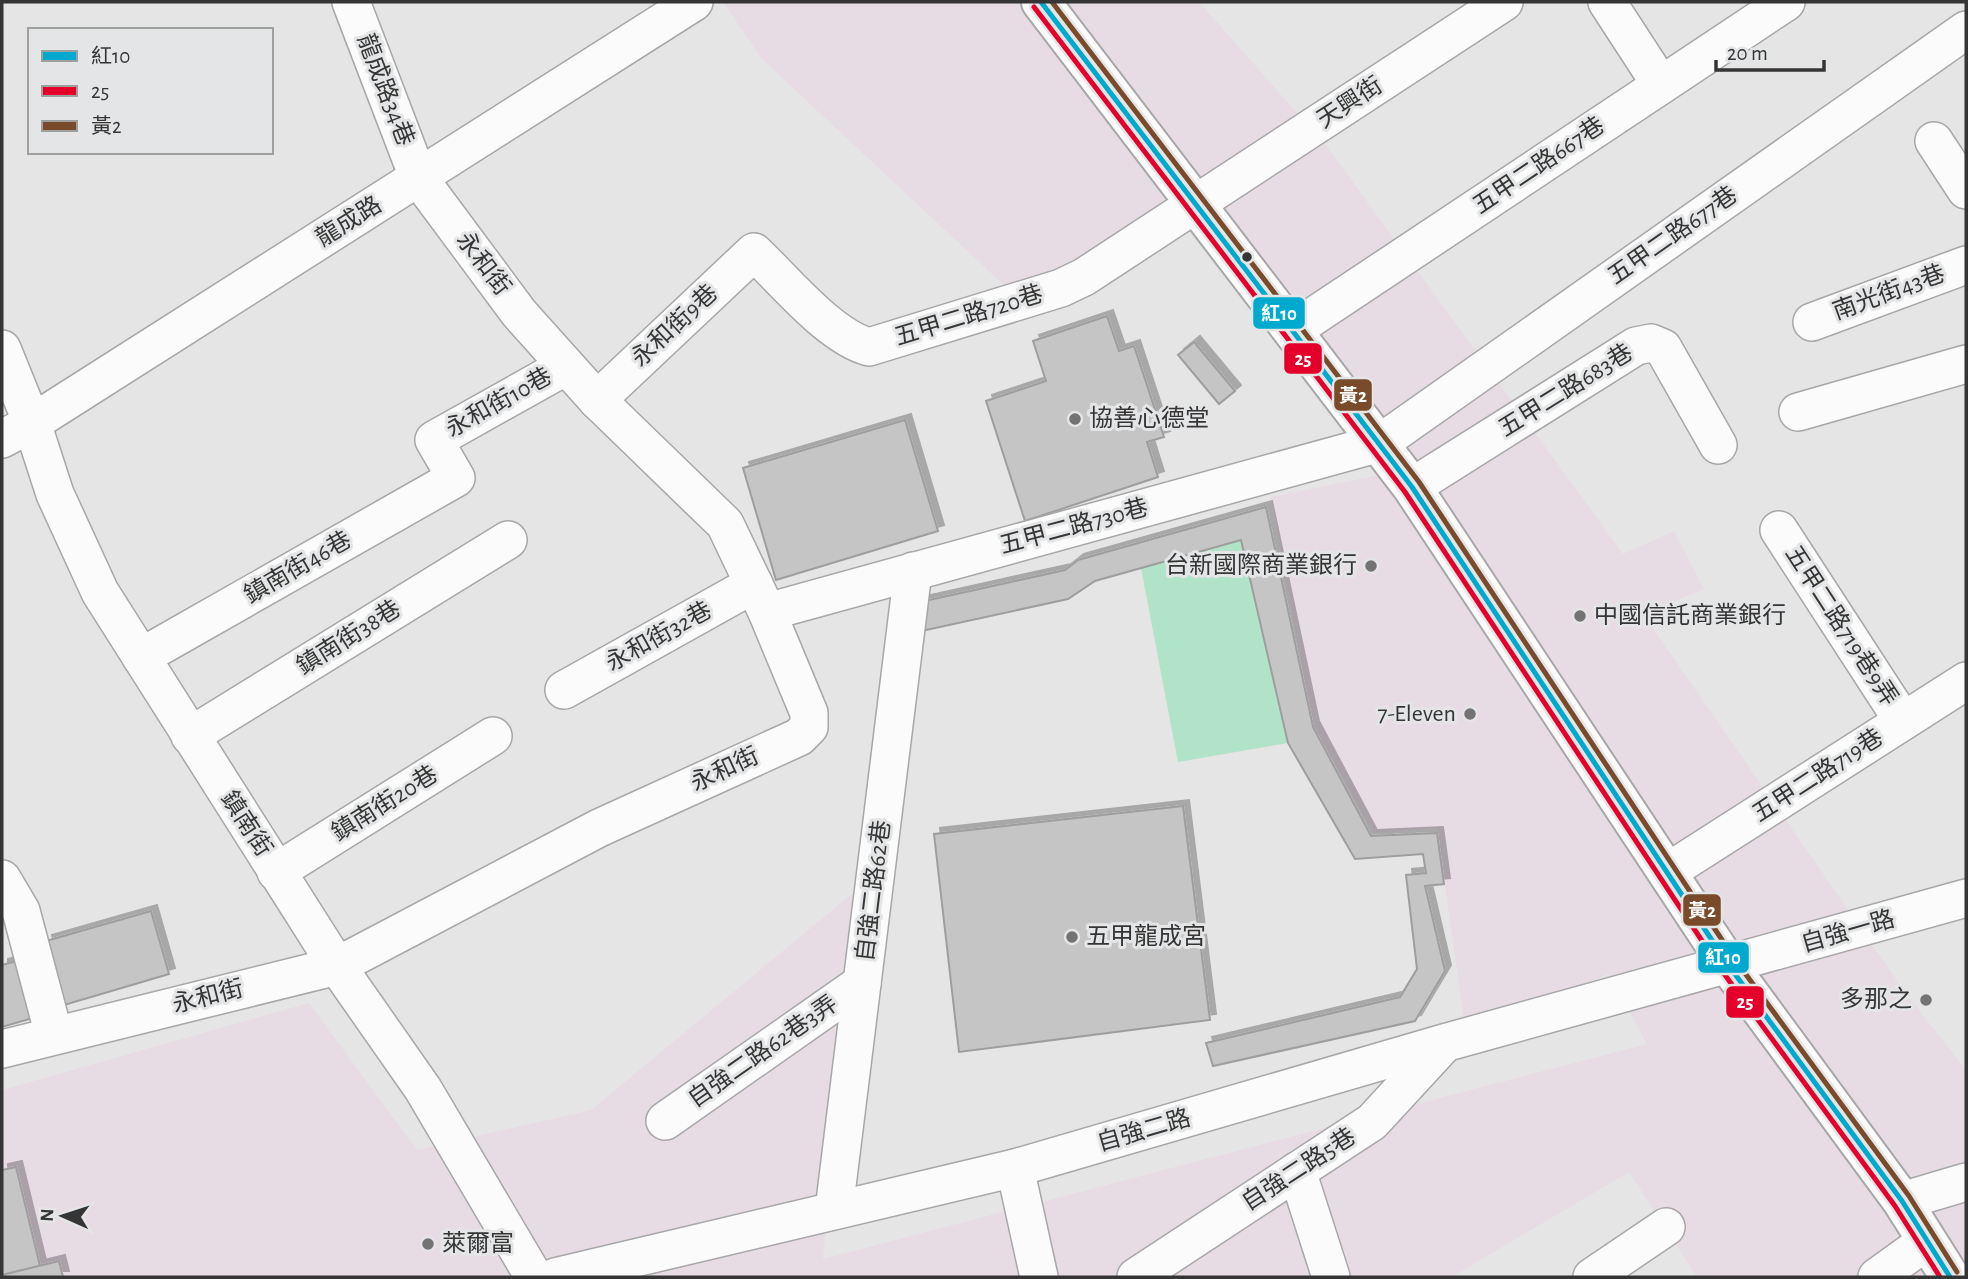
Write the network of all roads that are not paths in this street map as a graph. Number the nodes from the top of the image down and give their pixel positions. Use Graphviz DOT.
graph roads {
  1 [pos="351,2"];
  2 [pos="694,2"];
  3 [pos="1043,2"];
  4 [pos="1504,2"];
  5 [pos="1607,2"];
  6 [pos="1786,2"];
  7 [pos="1966,30"];
  8 [pos="1661,85"];
  9 [pos="1934,141"];
  10 [pos="418,177"];
  11 [pos="1966,190"];
  12 [pos="1197,205"];
  13 [pos="754,251"];
  14 [pos="1966,265"];
  15 [pos="1812,322"];
  16 [pos="1293,330"];
  17 [pos="2,349"];
  18 [pos="1966,364"];
  19 [pos="566,366"];
  20 [pos="597,400"];
  21 [pos="1798,412"];
  22 [pos="17,431"];
  23 [pos="1380,443"];
  24 [pos="1718,445"];
  25 [pos="456,478"];
  26 [pos="1412,487"];
  27 [pos="1779,530"];
  28 [pos="508,541"];
  29 [pos="914,571"];
  30 [pos="761,598"];
  31 [pos="141,657"];
  32 [pos="1966,681"];
  33 [pos="564,690"];
  34 [pos="1903,721"];
  35 [pos="190,736"];
  36 [pos="493,736"];
  37 [pos="1669,871"];
  38 [pos="276,872"];
  39 [pos="2,880"];
  40 [pos="1966,898"];
  41 [pos="337,966"];
  42 [pos="1729,966"];
  43 [pos="862,983"];
  44 [pos="54,1035"];
  45 [pos="1444,1043"];
  46 [pos="2,1049"];
  47 [pos="665,1121"];
  48 [pos="1016,1168"];
  49 [pos="1297,1171"];
  50 [pos="1966,1182"];
  51 [pos="1902,1201"];
  52 [pos="834,1210"];
  53 [pos="1666,1227"];
  54 [pos="1927,1241"];
  55 [pos="534,1277"];
  56 [pos="555,1277"];
  57 [pos="1039,1277"];
  58 [pos="1136,1277"];
  59 [pos="1331,1277"];
  60 [pos="1592,1277"];
  61 [pos="1877,1277"];
  62 [pos="1950,1277"];
  1 -- 10 [label="street, 龍成路34巷"];
  2 -- 10 [label="street, 龍成路"];
  3 -- 12 [label="main road"];
  4 -- 12 [label="street, 天興街"];
  5 -- 8 [label="street"];
  6 -- 8 [label="street, 五甲二路667巷"];
  7 -- 23 [label="street, 五甲二路677巷"];
  8 -- 16 [label="street, 五甲二路667巷"];
  9 -- 11 [label="street"];
  10 -- 19 [label="street, 永和街"];
  10 -- 22 [label="street, 龍成路"];
  12 -- 13 [label="street, 五甲二路720巷"];
  12 -- 16 [label="main road"];
  13 -- 20 [label="street, 永和街9巷"];
  14 -- 15 [label="street, 南光街43巷"];
  16 -- 23 [label="main road"];
  17 -- 22 [label="street, 鎮南街"];
  18 -- 21 [label="street"];
  19 -- 20 [label="street, 永和街"];
  19 -- 25 [label="street, 永和街10巷"];
  20 -- 30 [label="street, 永和街"];
  22 -- 31 [label="street, 鎮南街"];
  23 -- 26 [label="main road"];
  23 -- 29 [label="street, 五甲二路730巷"];
  24 -- 26 [label="street, 五甲二路683巷"];
  25 -- 31 [label="street, 鎮南街46巷"];
  26 -- 37 [label="main road"];
  27 -- 34 [label="street, 五甲二路719巷9弄"];
  28 -- 35 [label="street, 鎮南街38巷"];
  29 -- 30 [label="street, 五甲二路730巷"];
  29 -- 43 [label="street, 自強二路62巷"];
  30 -- 33 [label="street, 永和街32巷"];
  30 -- 41 [label="street, 永和街"];
  31 -- 35 [label="street, 鎮南街"];
  32 -- 34 [label="street, 五甲二路719巷"];
  34 -- 37 [label="street, 五甲二路719巷"];
  35 -- 38 [label="street, 鎮南街"];
  36 -- 38 [label="street, 鎮南街20巷"];
  37 -- 42 [label="main road"];
  38 -- 41 [label="street, 鎮南街"];
  39 -- 44 [label="street"];
  40 -- 42 [label="street, 自強一路"];
  41 -- 44 [label="street, 永和街"];
  41 -- 55 [label="street, 鎮南街"];
  42 -- 45 [label="street, 自強二路"];
  42 -- 51 [label="main road"];
  43 -- 47 [label="street, 自強二路62巷3弄"];
  43 -- 52 [label="street, 自強二路62巷"];
  44 -- 46 [label="street, 永和街"];
  45 -- 48 [label="street, 自強二路"];
  45 -- 49 [label="street, 自強二路5巷"];
  48 -- 52 [label="street, 自強二路"];
  48 -- 57 [label="street"];
  49 -- 58 [label="street, 自強二路5巷"];
  49 -- 59 [label="street"];
  50 -- 51 [label="street"];
  51 -- 54 [label="main road"];
  52 -- 56 [label="street, 自強二路"];
  53 -- 60 [label="street"];
  54 -- 61 [label="street"];
  54 -- 62 [label="main road"];
}
